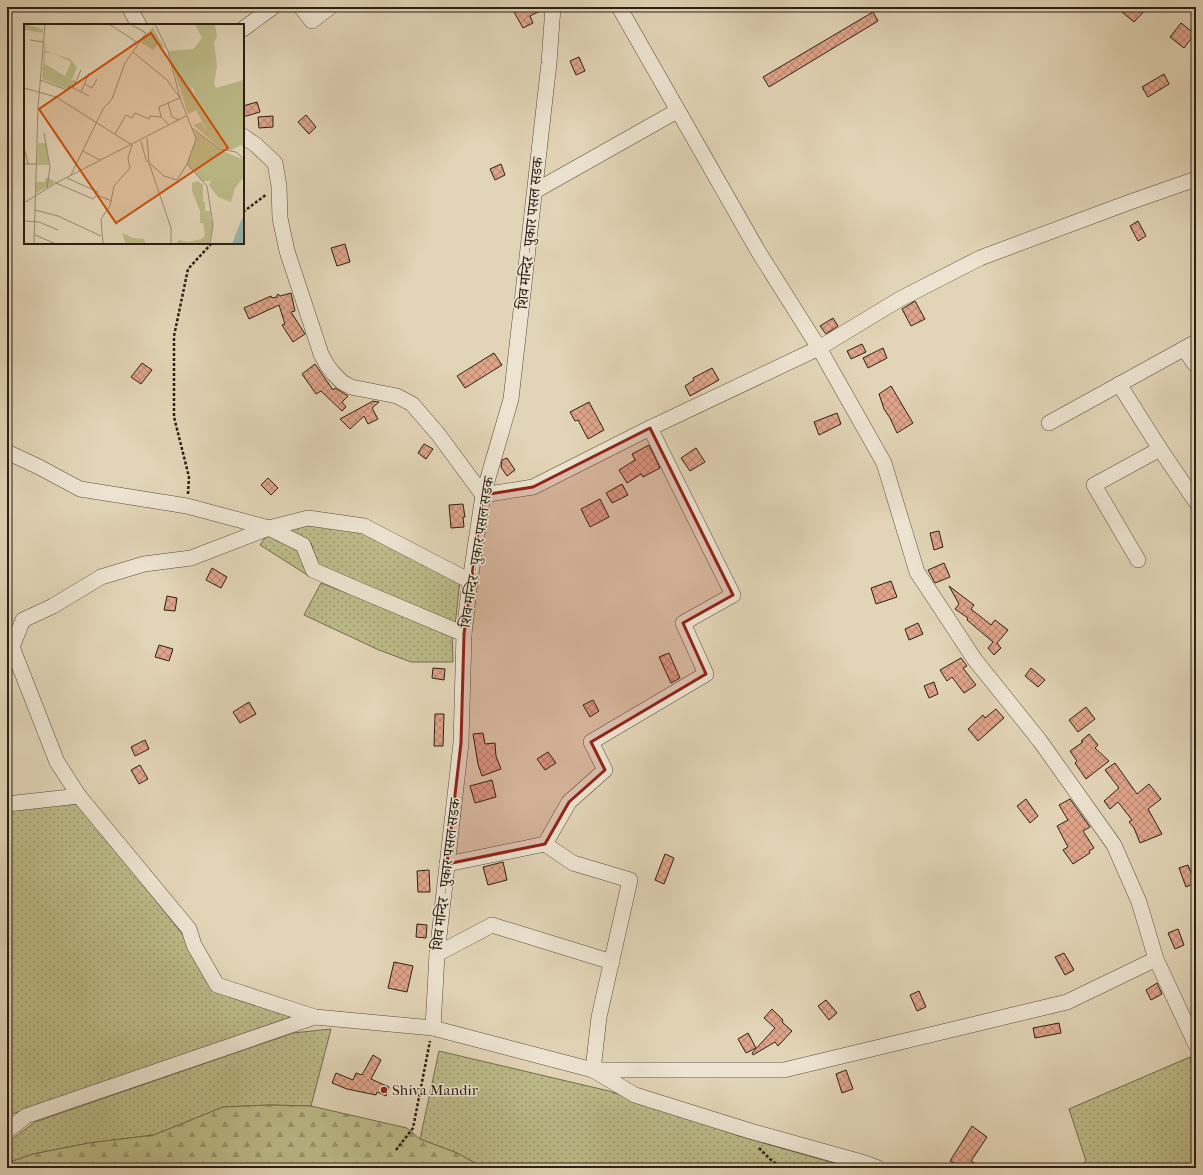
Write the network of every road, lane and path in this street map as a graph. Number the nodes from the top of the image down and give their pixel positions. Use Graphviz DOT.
graph roads {
  1 [pos="129,7"];
  2 [pos="273,7"];
  3 [pos="301,7"];
  4 [pos="330,7"];
  5 [pos="553,7"];
  6 [pos="619,7"];
  7 [pos="138,24"];
  8 [pos="244,28"];
  9 [pos="677,111"];
  10 [pos="244,137"];
  11 [pos="1196,179"];
  12 [pos="279,186"];
  13 [pos="535,191"];
  14 [pos="244,211"];
  15 [pos="211,244"];
  16 [pos="1190,345"];
  17 [pos="819,348"];
  18 [pos="1196,366"];
  19 [pos="1119,384"];
  20 [pos="1049,424"];
  21 [pos="650,428"];
  22 [pos="1160,449"];
  23 [pos="7,452"];
  24 [pos="483,495"];
  25 [pos="1196,502"];
  26 [pos="186,506"];
  27 [pos="269,528"];
  28 [pos="1138,560"];
  29 [pos="470,581"];
  30 [pos="464,634"];
  31 [pos="79,796"];
  32 [pos="7,804"];
  33 [pos="544,844"];
  34 [pos="447,864"];
  35 [pos="437,954"];
  36 [pos="1156,960"];
  37 [pos="612,962"];
  38 [pos="315,1016"];
  39 [pos="433,1028"];
  40 [pos="1195,1038"];
  41 [pos="593,1070"];
  42 [pos="7,1131"];
  43 [pos="750,1131"];
  44 [pos="396,1150"];
  45 [pos="782,1168"];
  46 [pos="878,1168"];
  1 -- 7 [label="street"];
  2 -- 8 [label="street"];
  3 -- 4 [label="street"];
  5 -- 13 [label="street, शिव मन्दिर - पुकार पसल सडक"];
  6 -- 9 [label="street"];
  9 -- 13 [label="street"];
  9 -- 17 [label="street"];
  10 -- 12 [label="street"];
  11 -- 17 [label="street"];
  12 -- 14 [label="path"];
  12 -- 24 [label="street"];
  13 -- 24 [label="street, शिव मन्दिर - पुकार पसल सडक"];
  15 -- 26 [label="path"];
  16 -- 18 [label="street"];
  16 -- 19 [label="street"];
  17 -- 21 [label="street"];
  17 -- 36 [label="street"];
  19 -- 20 [label="street"];
  19 -- 22 [label="street"];
  21 -- 24 [label="street"];
  21 -- 33 [label="street"];
  22 -- 25 [label="street"];
  22 -- 28 [label="street"];
  23 -- 26 [label="street"];
  24 -- 29 [label="street, शिव मन्दिर - पुकार पसल सडक"];
  26 -- 27 [label="street"];
  27 -- 29 [label="street"];
  27 -- 30 [label="street"];
  27 -- 31 [label="street"];
  29 -- 30 [label="street, शिव मन्दिर - पुकार पसल सडक"];
  30 -- 34 [label="street, शिव मन्दिर - पुकार पसल सडक"];
  31 -- 32 [label="street"];
  31 -- 38 [label="street"];
  33 -- 34 [label="street"];
  33 -- 37 [label="street"];
  34 -- 35 [label="street, शिव मन्दिर - पुकार पसल सडक"];
  35 -- 37 [label="street"];
  35 -- 39 [label="street, शिव मन्दिर - पुकार पसल सडक"];
  36 -- 40 [label="street"];
  36 -- 41 [label="street"];
  37 -- 41 [label="street"];
  38 -- 39 [label="street"];
  38 -- 42 [label="street"];
  39 -- 41 [label="street"];
  39 -- 44 [label="path"];
  41 -- 43 [label="street"];
  43 -- 45 [label="path"];
  43 -- 46 [label="street"];
}
